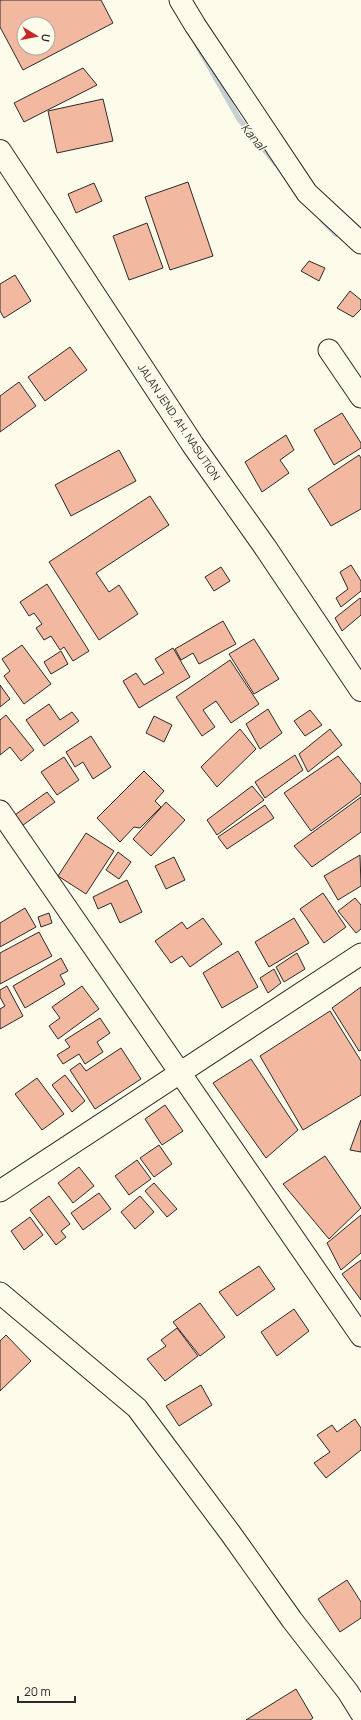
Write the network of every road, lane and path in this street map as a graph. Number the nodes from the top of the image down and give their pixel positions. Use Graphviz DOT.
graph roads {
  1 [pos="180,0"];
  2 [pos="0,151"];
  3 [pos="361,243"];
  4 [pos="328,350"];
  5 [pos="361,397"];
  6 [pos="361,690"];
  7 [pos="0,811"];
  8 [pos="361,954"];
  9 [pos="181,1072"];
  10 [pos="0,1191"];
  11 [pos="0,1293"];
  12 [pos="361,1336"];
  13 [pos="361,1713"];
  1 -- 3 [label="street"];
  2 -- 6 [label="highway, JALAN JEND. AH. NASUTION"];
  4 -- 5 [label="street"];
  7 -- 9 [label="street"];
  8 -- 9 [label="street"];
  9 -- 10 [label="street"];
  9 -- 12 [label="street"];
  11 -- 13 [label="street"];
}
